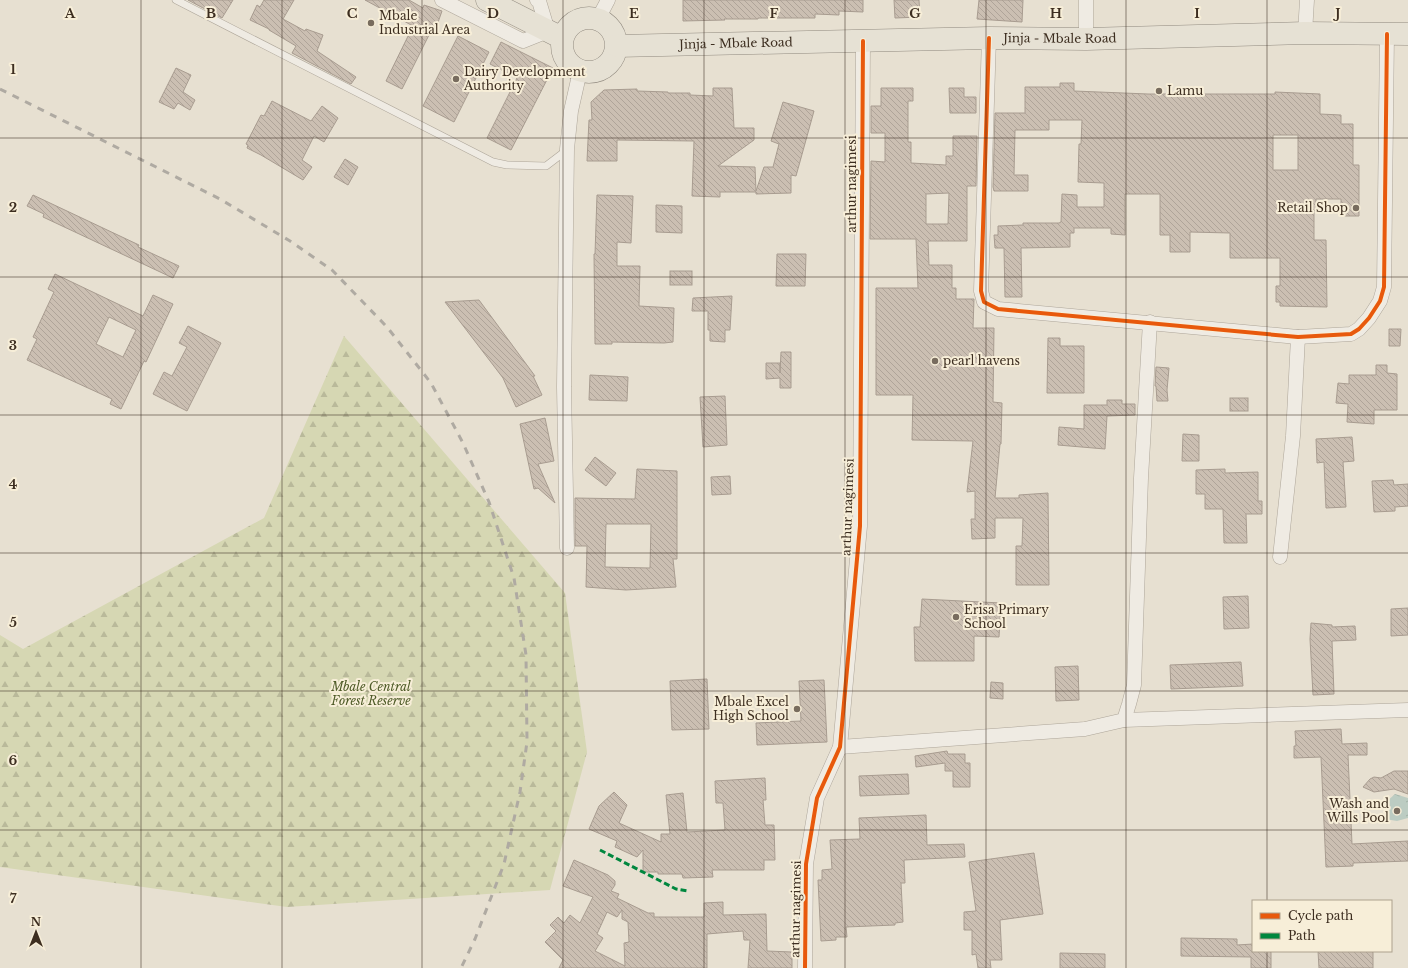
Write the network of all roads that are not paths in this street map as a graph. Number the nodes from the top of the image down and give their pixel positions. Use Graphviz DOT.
graph roads {
  1 [pos="176,0"];
  2 [pos="442,0"];
  3 [pos="487,0"];
  4 [pos="537,0"];
  5 [pos="608,0"];
  6 [pos="1086,0"];
  7 [pos="1307,0"];
  8 [pos="598,19"];
  9 [pos="1305,33"];
  10 [pos="555,34"];
  11 [pos="1398,34"];
  12 [pos="989,38"];
  13 [pos="1086,39"];
  14 [pos="863,41"];
  15 [pos="617,46"];
  16 [pos="580,71"];
  17 [pos="567,149"];
  18 [pos="1150,322"];
  19 [pos="1298,337"];
  20 [pos="567,548"];
  21 [pos="1280,557"];
  22 [pos="1408,710"];
  23 [pos="1124,720"];
  24 [pos="840,746"];
  25 [pos="805,968"];
  1 -- 17 [label="lane"];
  2 -- 10 [label="street"];
  3 -- 10 [label="main road"];
  4 -- 10 [label="street"];
  5 -- 8 [label="street"];
  6 -- 13 [label="street"];
  7 -- 9 [label="street"];
  8 -- 10 [label="main road"];
  8 -- 15 [label="main road"];
  9 -- 11 [label="main road, Jinja - Mbale Road"];
  9 -- 13 [label="main road, Jinja - Mbale Road"];
  10 -- 16 [label="main road"];
  11 -- 19 [label="street"];
  12 -- 13 [label="main road, Jinja - Mbale Road"];
  12 -- 14 [label="main road, Jinja - Mbale Road"];
  12 -- 18 [label="street"];
  14 -- 15 [label="main road, Jinja - Mbale Road"];
  14 -- 24 [label="street, arthur nagimesi"];
  15 -- 16 [label="main road"];
  16 -- 17 [label="street"];
  17 -- 20 [label="street"];
  18 -- 19 [label="street"];
  18 -- 23 [label="street"];
  19 -- 21 [label="street"];
  22 -- 23 [label="street"];
  23 -- 24 [label="street"];
  24 -- 25 [label="street, arthur nagimesi"];
}
